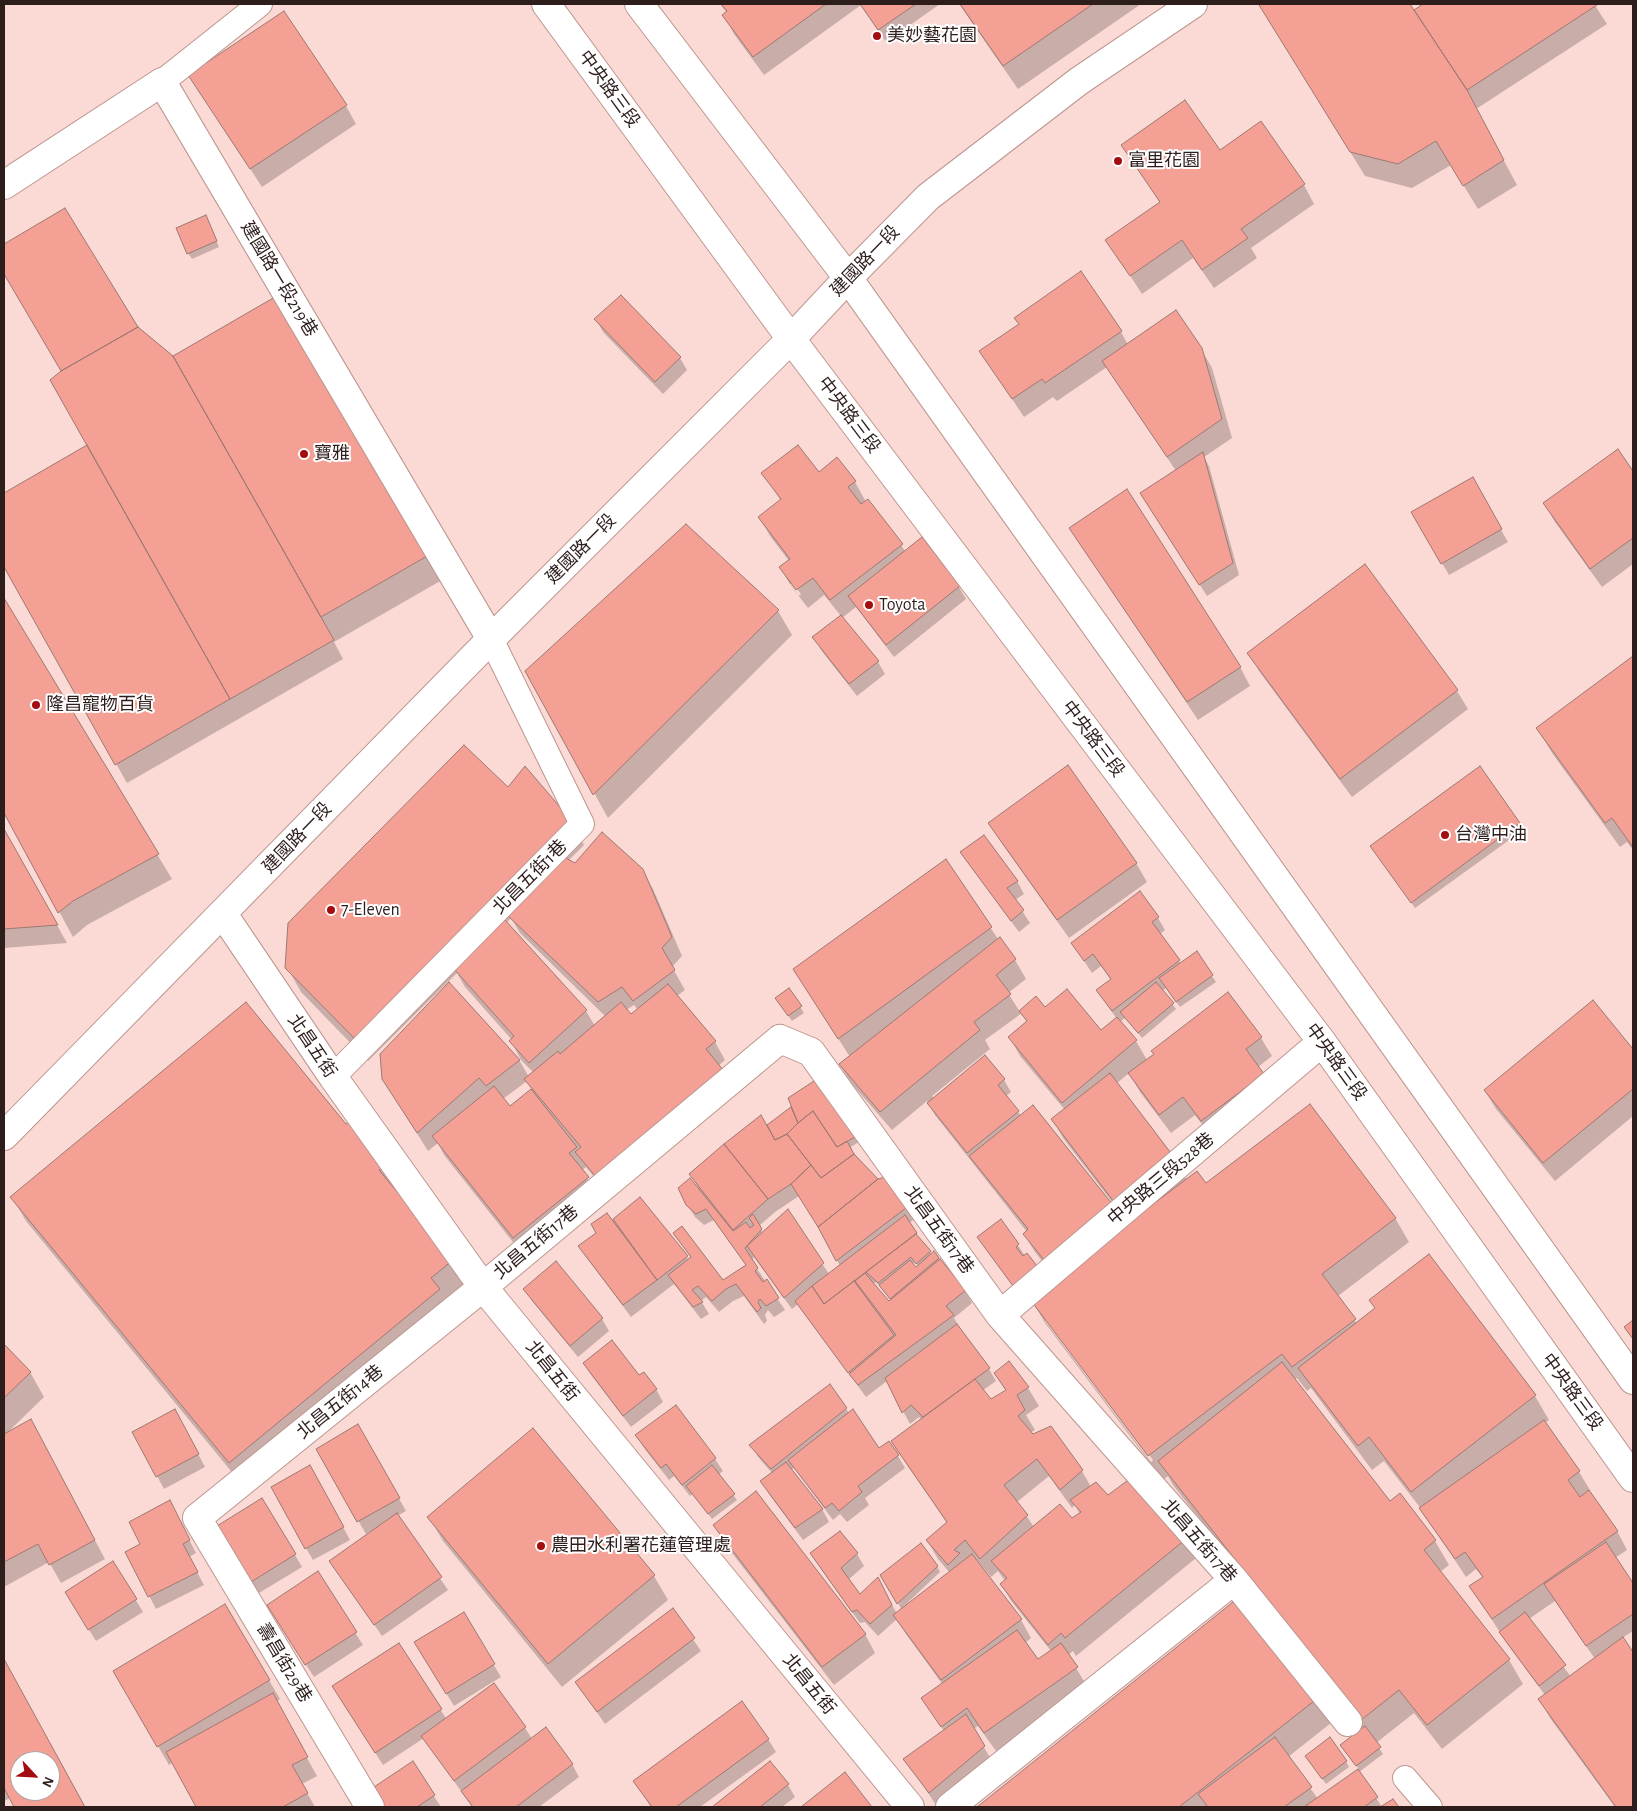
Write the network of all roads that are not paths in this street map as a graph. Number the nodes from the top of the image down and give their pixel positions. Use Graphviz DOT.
graph roads {
  1 [pos="260,4"];
  2 [pos="546,4"];
  3 [pos="639,4"];
  4 [pos="1193,4"];
  5 [pos="162,82"];
  6 [pos="4,185"];
  7 [pos="848,278"];
  8 [pos="791,339"];
  9 [pos="491,638"];
  10 [pos="223,914"];
  11 [pos="1322,1042"];
  12 [pos="333,1077"];
  13 [pos="4,1136"];
  14 [pos="483,1287"];
  15 [pos="1000,1315"];
  16 [pos="1633,1380"];
  17 [pos="1633,1478"];
  18 [pos="197,1518"];
  19 [pos="1234,1580"];
  20 [pos="1348,1722"];
  21 [pos="1405,1778"];
  22 [pos="370,1807"];
  23 [pos="910,1807"];
  24 [pos="950,1807"];
  25 [pos="1430,1807"];
  1 -- 5 [label="lane"];
  2 -- 8 [label="street, 中央路三段"];
  3 -- 7 [label="street"];
  4 -- 7 [label="street, 建國路一段"];
  5 -- 6 [label="street"];
  5 -- 9 [label="street, 建國路一段219巷"];
  7 -- 8 [label="street, 建國路一段"];
  7 -- 16 [label="street"];
  8 -- 9 [label="street, 建國路一段"];
  8 -- 11 [label="street, 中央路三段"];
  9 -- 10 [label="street, 建國路一段"];
  9 -- 12 [label="lane, 北昌五街1巷"];
  10 -- 12 [label="street, 北昌五街"];
  10 -- 13 [label="street, 建國路一段"];
  11 -- 15 [label="street, 中央路三段528巷"];
  11 -- 17 [label="street, 中央路三段"];
  12 -- 14 [label="street, 北昌五街"];
  14 -- 15 [label="street, 北昌五街17巷"];
  14 -- 18 [label="street, 北昌五街14巷"];
  14 -- 23 [label="street, 北昌五街"];
  15 -- 19 [label="street, 北昌五街17巷"];
  18 -- 22 [label="street, 壽昌街29巷"];
  19 -- 20 [label="street, 北昌五街17巷"];
  19 -- 24 [label="street"];
  21 -- 25 [label="lane"];
}
